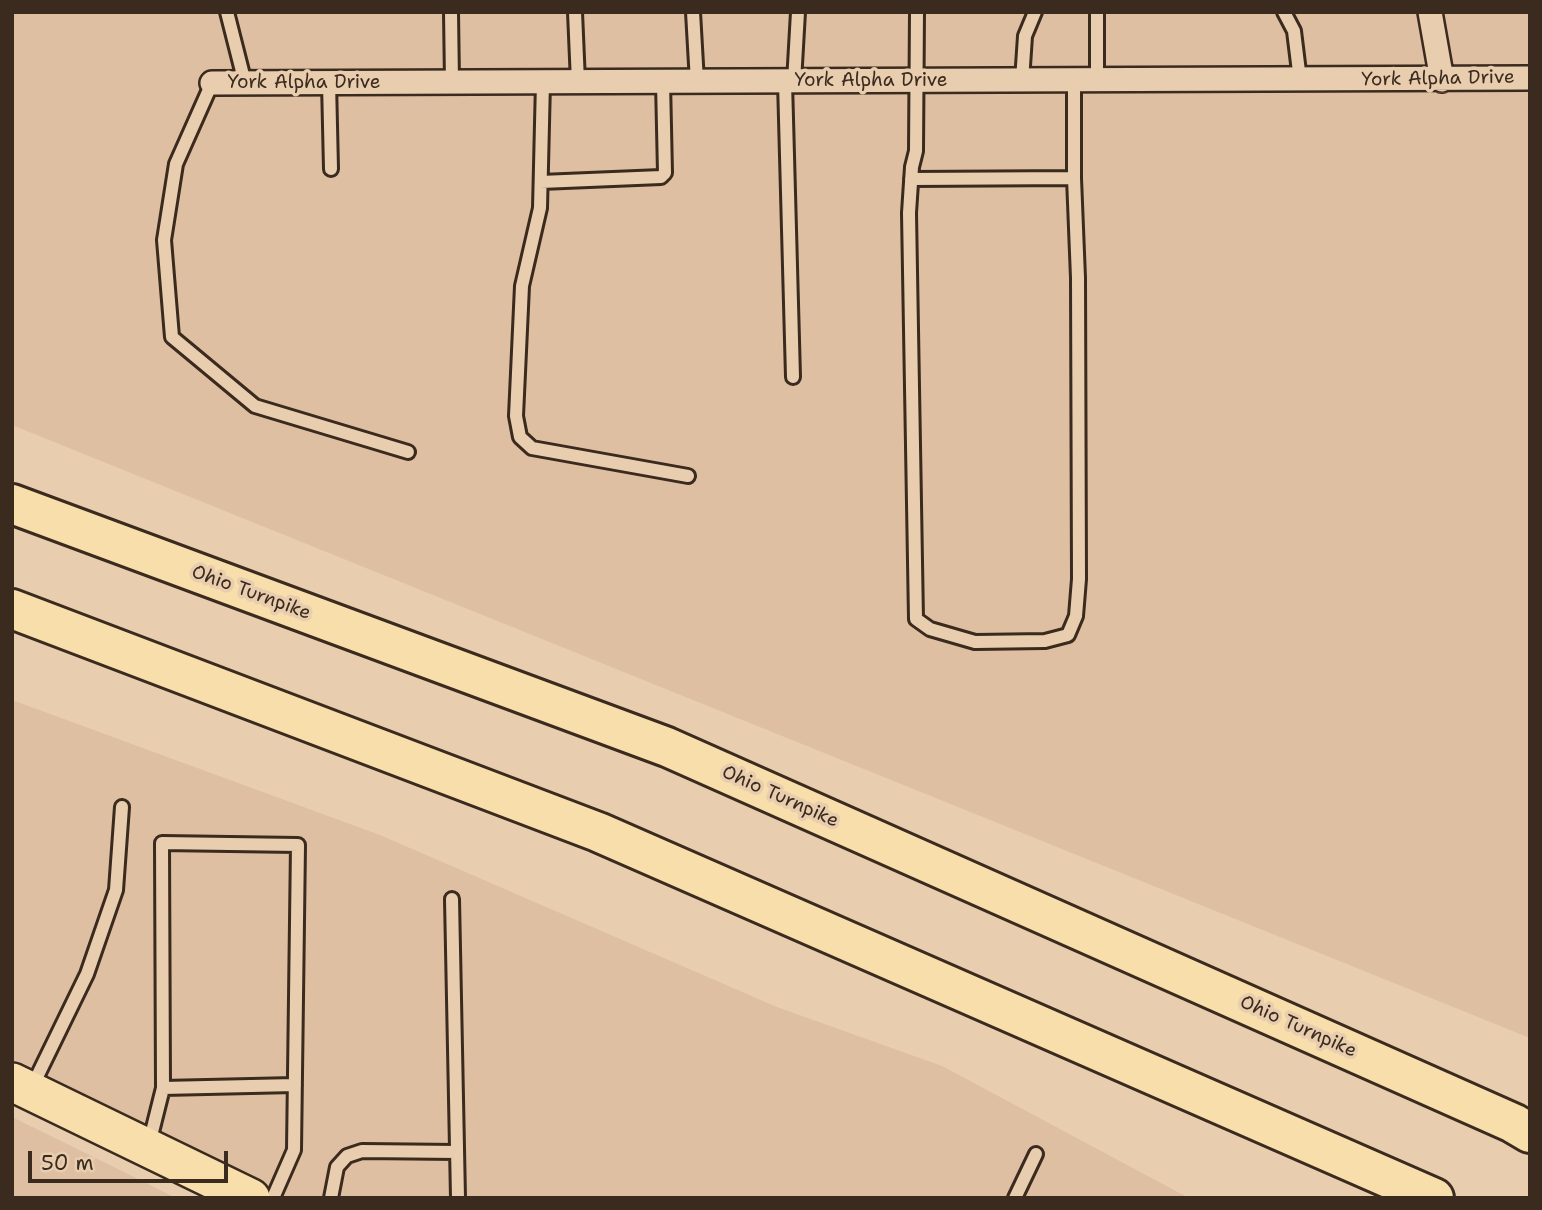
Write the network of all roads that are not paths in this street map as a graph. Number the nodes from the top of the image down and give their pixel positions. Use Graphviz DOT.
graph roads {
  1 [pos="227,12"];
  2 [pos="451,12"];
  3 [pos="575,12"];
  4 [pos="693,12"];
  5 [pos="798,12"];
  6 [pos="917,12"];
  7 [pos="1035,12"];
  8 [pos="1097,12"];
  9 [pos="1284,12"];
  10 [pos="1430,12"];
  11 [pos="1530,78"];
  12 [pos="1300,80"];
  13 [pos="1442,80"];
  14 [pos="916,81"];
  15 [pos="1023,81"];
  16 [pos="1086,81"];
  17 [pos="329,82"];
  18 [pos="452,82"];
  19 [pos="544,82"];
  20 [pos="578,82"];
  21 [pos="663,82"];
  22 [pos="697,82"];
  23 [pos="790,82"];
  24 [pos="212,83"];
  25 [pos="245,83"];
  26 [pos="331,169"];
  27 [pos="1074,178"];
  28 [pos="911,179"];
  29 [pos="541,182"];
  30 [pos="793,377"];
  31 [pos="408,453"];
  32 [pos="688,476"];
  33 [pos="12,504"];
  34 [pos="12,609"];
  35 [pos="122,807"];
  36 [pos="452,899"];
  37 [pos="295,1085"];
  38 [pos="21,1087"];
  39 [pos="163,1088"];
  40 [pos="1530,1133"];
  41 [pos="148,1148"];
  42 [pos="457,1152"];
  43 [pos="1035,1154"];
  44 [pos="251,1198"];
  45 [pos="273,1198"];
  46 [pos="331,1198"];
  47 [pos="458,1198"];
  48 [pos="1015,1198"];
  49 [pos="1434,1198"];
  1 -- 25 [label="lane"];
  2 -- 18 [label="lane"];
  3 -- 20 [label="lane"];
  4 -- 22 [label="lane"];
  5 -- 23 [label="lane"];
  6 -- 14 [label="lane"];
  7 -- 15 [label="lane"];
  8 -- 16 [label="lane"];
  9 -- 12 [label="lane"];
  10 -- 13 [label="street"];
  11 -- 13 [label="street, York Alpha Drive"];
  12 -- 13 [label="street, York Alpha Drive"];
  12 -- 16 [label="street, York Alpha Drive"];
  14 -- 15 [label="street, York Alpha Drive"];
  14 -- 23 [label="street, York Alpha Drive"];
  14 -- 28 [label="lane"];
  15 -- 16 [label="street, York Alpha Drive"];
  16 -- 27 [label="lane"];
  17 -- 18 [label="street, York Alpha Drive"];
  17 -- 25 [label="street, York Alpha Drive"];
  17 -- 26 [label="lane"];
  18 -- 19 [label="street, York Alpha Drive"];
  19 -- 20 [label="street, York Alpha Drive"];
  19 -- 29 [label="lane"];
  20 -- 21 [label="street, York Alpha Drive"];
  21 -- 22 [label="street, York Alpha Drive"];
  21 -- 29 [label="lane"];
  22 -- 23 [label="street, York Alpha Drive"];
  23 -- 30 [label="lane"];
  24 -- 25 [label="street, York Alpha Drive"];
  24 -- 31 [label="lane"];
  27 -- 28 [label="lane"];
  27 -- 28 [label="lane"];
  29 -- 32 [label="lane"];
  33 -- 40 [label="highway, Ohio Turnpike"];
  34 -- 49 [label="highway"];
  35 -- 38 [label="lane"];
  36 -- 42 [label="lane"];
  37 -- 39 [label="lane"];
  37 -- 39 [label="lane"];
  37 -- 45 [label="lane"];
  38 -- 41 [label="main road"];
  39 -- 41 [label="lane"];
  41 -- 44 [label="main road"];
  42 -- 46 [label="lane"];
  42 -- 47 [label="lane"];
  43 -- 48 [label="lane"];
}
